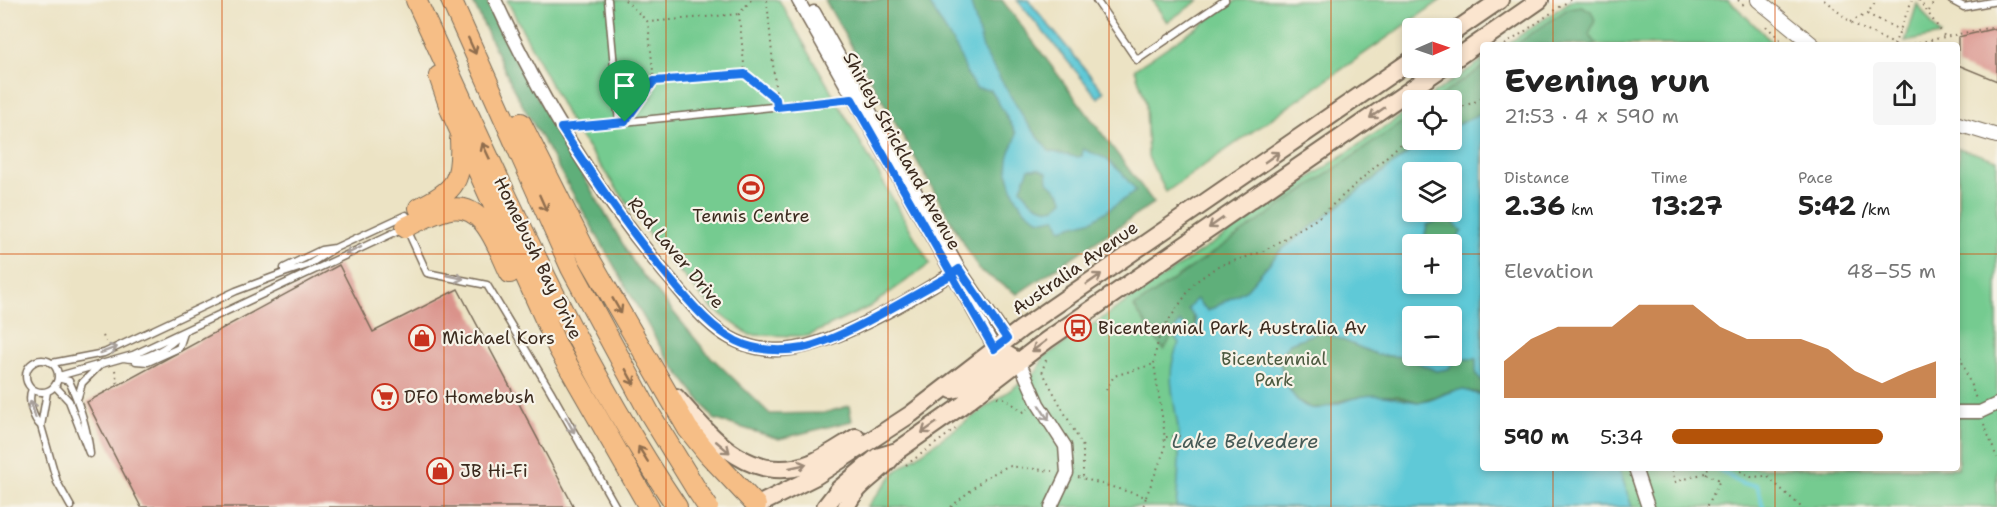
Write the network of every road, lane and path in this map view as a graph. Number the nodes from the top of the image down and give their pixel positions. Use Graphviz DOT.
graph roads {
  1 [pos="416,0"];
  2 [pos="451,0"];
  3 [pos="608,0"];
  4 [pos="625,0"];
  5 [pos="751,0"];
  6 [pos="767,0"];
  7 [pos="798,0"];
  8 [pos="808,0"];
  9 [pos="1096,0"];
  10 [pos="1225,0"];
  11 [pos="1500,0"];
  12 [pos="1540,0"];
  13 [pos="1570,0"];
  14 [pos="1758,0"];
  15 [pos="1824,0"];
  16 [pos="1877,0"];
  17 [pos="1912,0"];
  18 [pos="1919,0"];
  19 [pos="1935,0"];
  20 [pos="1951,0"];
  21 [pos="497,1"];
  22 [pos="1997,1"];
  23 [pos="1929,12"];
  24 [pos="740,14"];
  25 [pos="1867,14"];
  26 [pos="648,22"];
  27 [pos="1850,22"];
  28 [pos="1462,26"];
  29 [pos="1997,26"];
  30 [pos="1900,30"];
  31 [pos="1945,37"];
  32 [pos="1508,42"];
  33 [pos="1809,42"];
  34 [pos="1889,42"];
  35 [pos="1896,42"];
  36 [pos="1921,42"];
  37 [pos="1462,54"];
  38 [pos="1402,67"];
  39 [pos="745,74"];
  40 [pos="1428,78"];
  41 [pos="654,81"];
  42 [pos="494,92"];
  43 [pos="852,99"];
  44 [pos="1480,100"];
  45 [pos="1462,107"];
  46 [pos="622,122"];
  47 [pos="1960,125"];
  48 [pos="561,128"];
  49 [pos="460,132"];
  50 [pos="1997,136"];
  51 [pos="1402,143"];
  52 [pos="406,221"];
  53 [pos="955,271"];
  54 [pos="185,330"];
  55 [pos="1001,344"];
  56 [pos="558,348"];
  57 [pos="1960,357"];
  58 [pos="124,358"];
  59 [pos="1018,361"];
  60 [pos="52,363"];
  61 [pos="103,363"];
  62 [pos="1154,364"];
  63 [pos="114,368"];
  64 [pos="655,373"];
  65 [pos="58,377"];
  66 [pos="118,385"];
  67 [pos="55,386"];
  68 [pos="32,389"];
  69 [pos="1106,390"];
  70 [pos="47,392"];
  71 [pos="933,396"];
  72 [pos="995,397"];
  73 [pos="76,399"];
  74 [pos="1976,401"];
  75 [pos="1038,404"];
  76 [pos="1997,404"];
  77 [pos="1960,412"];
  78 [pos="1983,421"];
  79 [pos="964,422"];
  80 [pos="41,426"];
  81 [pos="1181,436"];
  82 [pos="1165,437"];
  83 [pos="897,451"];
  84 [pos="1997,458"];
  85 [pos="897,470"];
  86 [pos="1636,471"];
  87 [pos="1672,471"];
  88 [pos="1706,471"];
  89 [pos="1740,471"];
  90 [pos="1067,473"];
  91 [pos="1705,474"];
  92 [pos="1146,497"];
  93 [pos="676,505"];
  94 [pos="755,506"];
  95 [pos="70,507"];
  96 [pos="616,507"];
  97 [pos="649,507"];
  98 [pos="708,507"];
  99 [pos="825,507"];
  100 [pos="846,507"];
  101 [pos="951,507"];
  102 [pos="1051,507"];
  103 [pos="1143,507"];
  104 [pos="1648,507"];
  105 [pos="1707,507"];
  106 [pos="1801,507"];
  1 -- 49 [label="highway"];
  93 -- 1 [label="highway, Homebush Bay Drive, one-way"];
  2 -- 42 [label="highway, Homebush Bay Drive, one-way"];
  3 -- 46 [label="lane"];
  4 -- 26 [label="path"];
  5 -- 24 [label="path"];
  6 -- 39 [label="path"];
  7 -- 43 [label="street, Shirley Strickland Avenue"];
  8 -- 53 [label="street, Shirley Strickland Avenue"];
  9 -- 10 [label="lane"];
  11 -- 28 [label="main road"];
  12 -- 37 [label="main road"];
  13 -- 32 [label="path"];
  14 -- 33 [label="street"];
  15 -- 27 [label="path"];
  16 -- 25 [label="path"];
  17 -- 30 [label="path"];
  18 -- 23 [label="path"];
  19 -- 23 [label="path"];
  20 -- 22 [label="lane"];
  21 -- 48 [label="street, Rod Laver Drive"];
  23 -- 31 [label="path"];
  24 -- 26 [label="path"];
  24 -- 39 [label="path"];
  25 -- 27 [label="path"];
  25 -- 30 [label="path"];
  26 -- 41 [label="path"];
  27 -- 34 [label="path"];
  29 -- 31 [label="path"];
  30 -- 35 [label="path"];
  31 -- 36 [label="path"];
  55 -- 38 [label="main road, Australia Avenue, one-way"];
  39 -- 41 [label="path"];
  40 -- 59 [label="main road, one-way"];
  41 -- 46 [label="path"];
  42 -- 64 [label="highway, one-way"];
  42 -- 98 [label="highway, Homebush Bay Drive, one-way, bridge"];
  43 -- 46 [label="lane"];
  43 -- 53 [label="street, Shirley Strickland Avenue"];
  44 -- 45 [label="path"];
  46 -- 48 [label="lane"];
  47 -- 50 [label="street"];
  48 -- 53 [label="street, Rod Laver Drive"];
  49 -- 52 [label="highway"];
  49 -- 56 [label="highway"];
  51 -- 62 [label="path"];
  52 -- 54 [label="lane, one-way"];
  52 -- 56 [label="highway"];
  60 -- 52 [label="lane, one-way"];
  52 -- 96 [label="lane, one-way"];
  53 -- 55 [label="street, Shirley Strickland Avenue"];
  54 -- 58 [label="lane"];
  54 -- 58 [label="lane"];
  55 -- 71 [label="main road, Australia Avenue"];
  56 -- 97 [label="highway"];
  57 -- 74 [label="path"];
  58 -- 61 [label="lane"];
  59 -- 71 [label="main road"];
  59 -- 75 [label="street"];
  59 -- 83 [label="main road, one-way"];
  60 -- 65 [label="lane"];
  60 -- 68 [label="lane"];
  61 -- 65 [label="lane"];
  61 -- 73 [label="lane"];
  62 -- 69 [label="path"];
  62 -- 82 [label="path"];
  63 -- 66 [label="path"];
  64 -- 71 [label="main road, one-way"];
  64 -- 94 [label="highway"];
  65 -- 67 [label="lane"];
  65 -- 73 [label="lane"];
  67 -- 70 [label="lane"];
  67 -- 73 [label="lane"];
  68 -- 70 [label="lane"];
  80 -- 68 [label="lane, one-way"];
  70 -- 80 [label="lane"];
  71 -- 94 [label="main road, Australia Avenue"];
  72 -- 75 [label="path"];
  75 -- 90 [label="street, one-way"];
  76 -- 77 [label="street"];
  78 -- 84 [label="path"];
  79 -- 85 [label="path"];
  80 -- 95 [label="lane"];
  81 -- 82 [label="path"];
  82 -- 92 [label="path"];
  83 -- 99 [label="main road"];
  83 -- 100 [label="main road"];
  86 -- 104 [label="street"];
  87 -- 91 [label="path"];
  88 -- 91 [label="path"];
  89 -- 106 [label="path"];
  90 -- 92 [label="path"];
  90 -- 101 [label="path"];
  90 -- 102 [label="street"];
  91 -- 105 [label="path"];
  92 -- 103 [label="path"];
}
